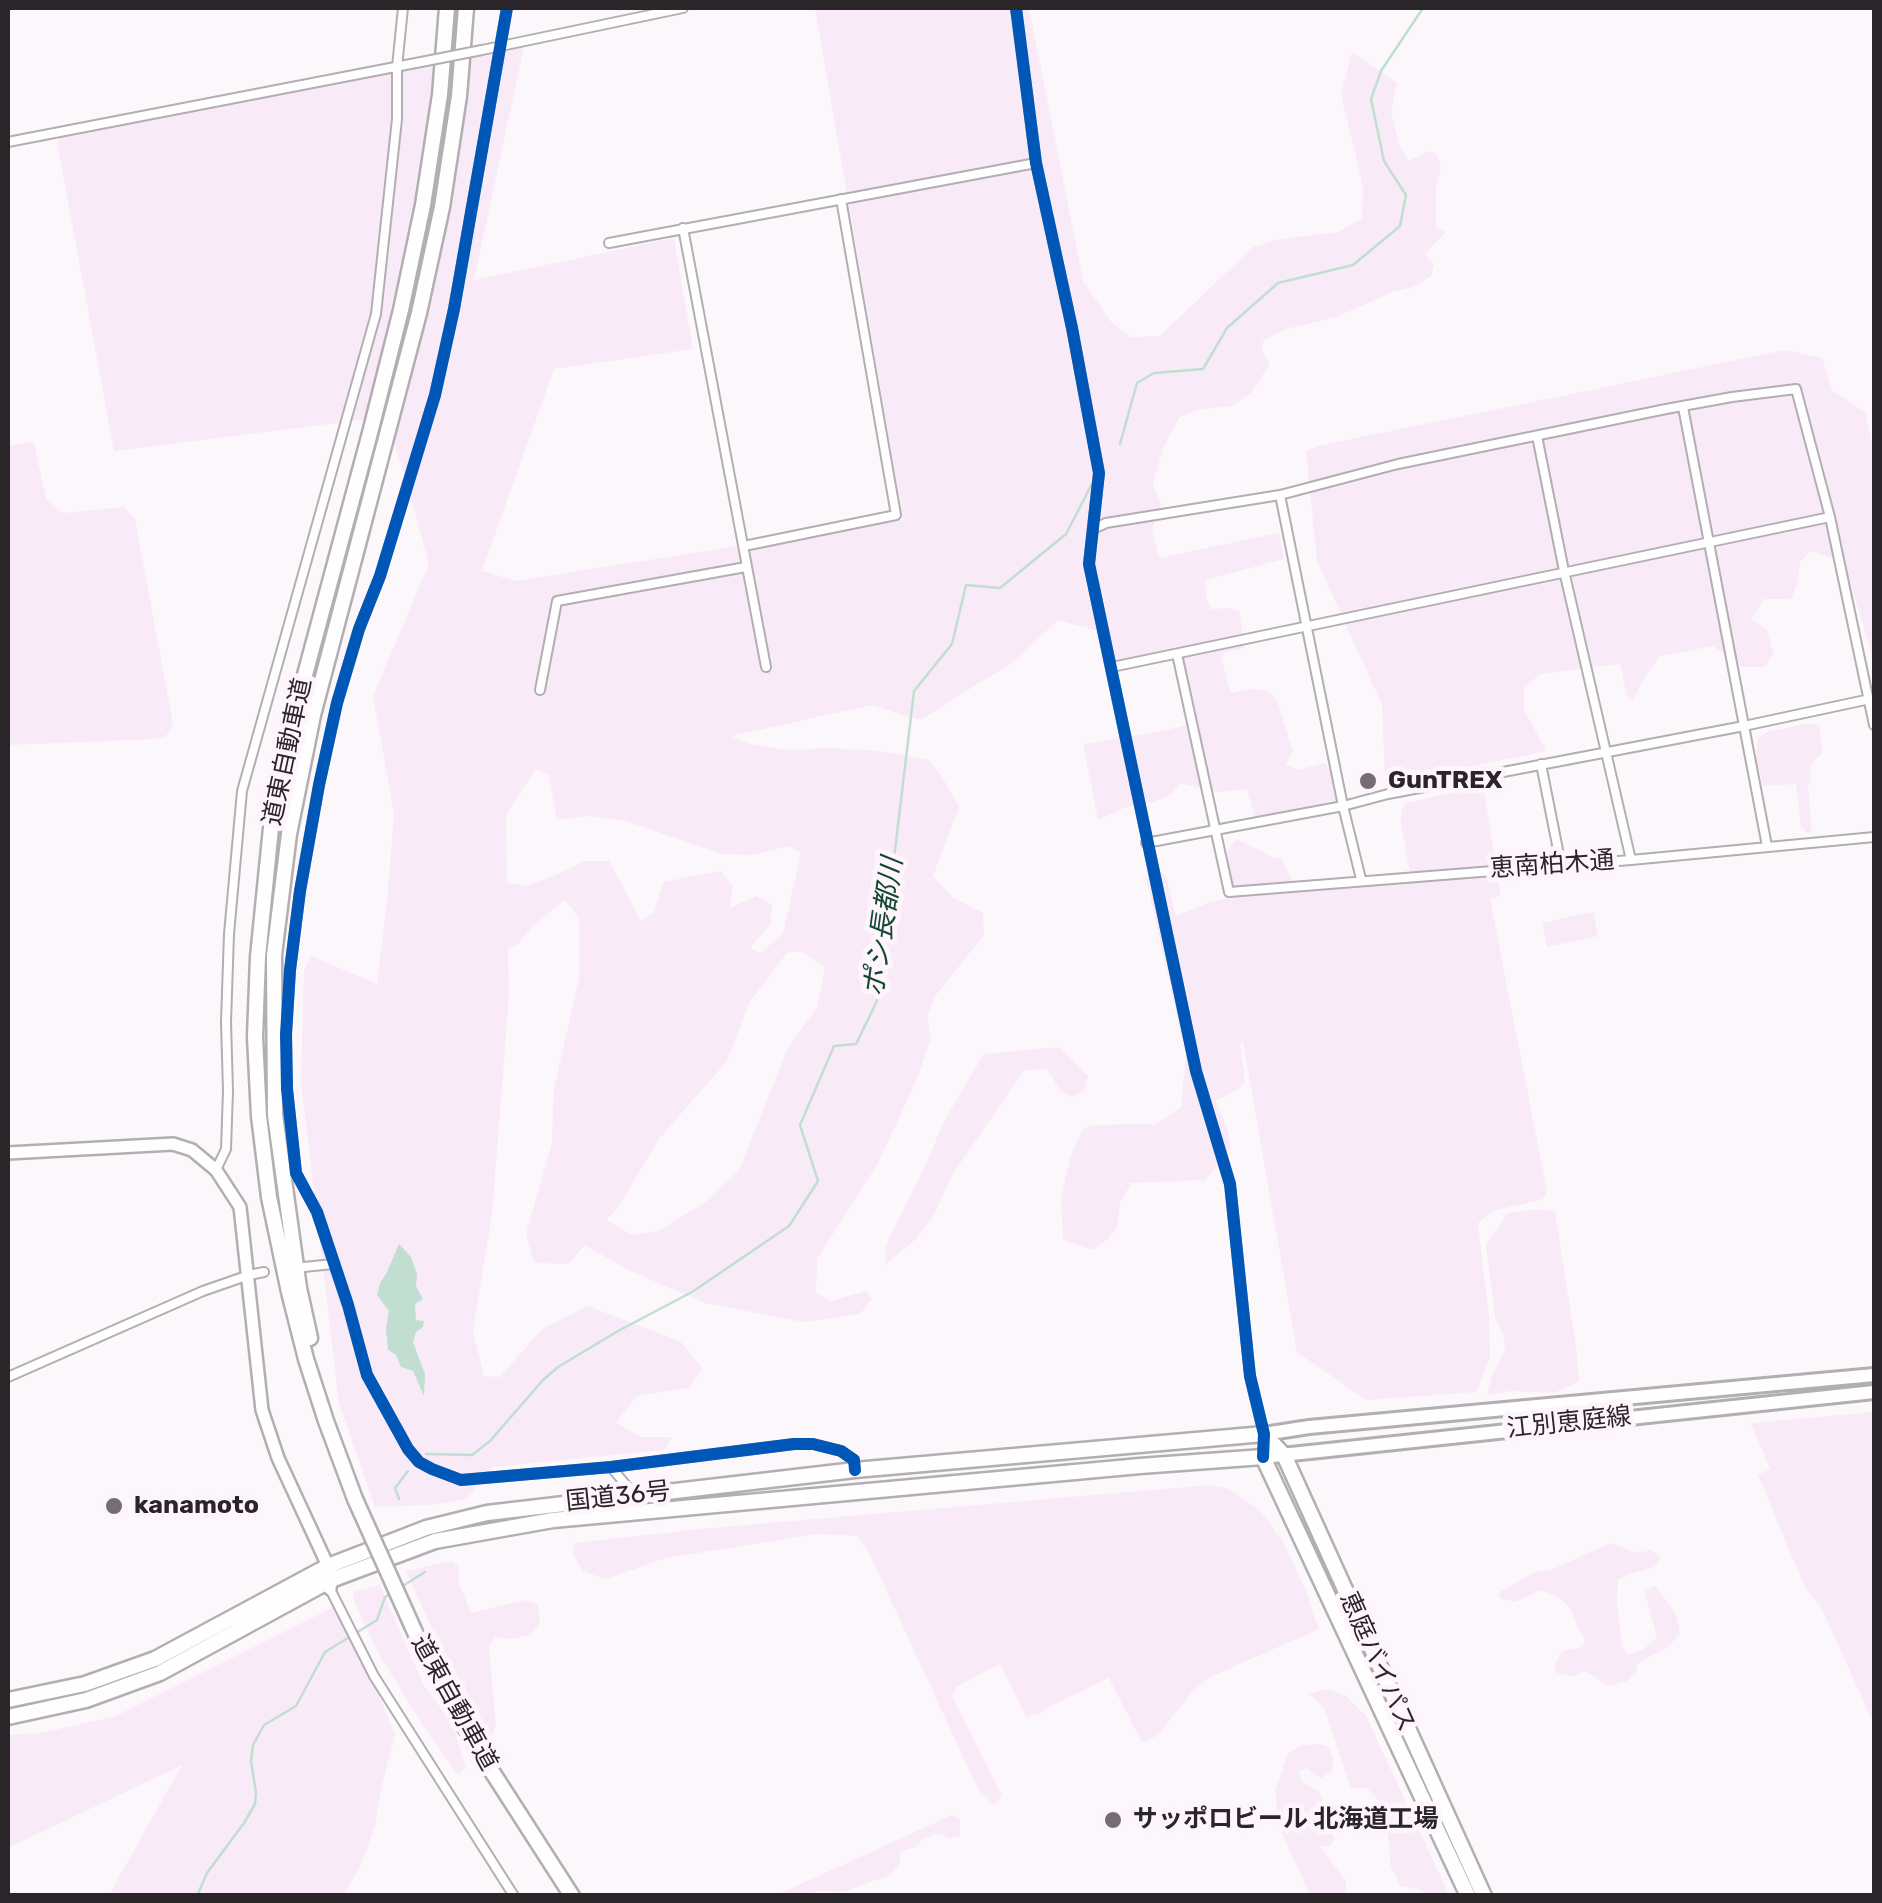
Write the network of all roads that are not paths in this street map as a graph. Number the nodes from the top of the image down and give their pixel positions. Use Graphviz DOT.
graph roads {
  1 [pos="404,8"];
  2 [pos="447,8"];
  3 [pos="466,8"];
  4 [pos="507,8"];
  5 [pos="683,8"];
  6 [pos="1016,8"];
  7 [pos="499,46"];
  8 [pos="398,67"];
  9 [pos="8,142"];
  10 [pos="1036,162"];
  11 [pos="841,199"];
  12 [pos="683,228"];
  13 [pos="609,242"];
  14 [pos="1683,407"];
  15 [pos="1537,436"];
  16 [pos="1280,495"];
  17 [pos="1830,517"];
  18 [pos="1092,530"];
  19 [pos="1709,542"];
  20 [pos="744,546"];
  21 [pos="746,567"];
  22 [pos="1564,571"];
  23 [pos="1306,628"];
  24 [pos="1177,654"];
  25 [pos="766,667"];
  26 [pos="1112,667"];
  27 [pos="540,690"];
  28 [pos="1870,699"];
  29 [pos="1874,725"];
  30 [pos="1744,726"];
  31 [pos="1607,750"];
  32 [pos="1541,764"];
  33 [pos="1344,806"];
  34 [pos="1215,830"];
  35 [pos="1874,837"];
  36 [pos="1146,843"];
  37 [pos="1768,846"];
  38 [pos="1631,860"];
  39 [pos="1561,865"];
  40 [pos="1361,879"];
  41 [pos="8,1153"];
  42 [pos="216,1170"];
  43 [pos="333,1264"];
  44 [pos="304,1266"];
  45 [pos="264,1272"];
  46 [pos="249,1275"];
  47 [pos="1874,1375"];
  48 [pos="8,1377"];
  49 [pos="1874,1392"];
  50 [pos="1264,1434"];
  51 [pos="1284,1455"];
  52 [pos="1263,1457"];
  53 [pos="611,1467"];
  54 [pos="855,1470"];
  55 [pos="635,1496"];
  56 [pos="355,1500"];
  57 [pos="330,1578"];
  58 [pos="8,1700"];
  59 [pos="8,1717"];
  60 [pos="514,1896"];
  61 [pos="572,1896"];
  62 [pos="1468,1896"];
  63 [pos="1484,1896"];
  1 -- 8 [label="street"];
  2 -- 56 [label="highway, 道東自動車道"];
  3 -- 56 [label="highway, 道東自動車道"];
  4 -- 7 [label="street"];
  5 -- 7 [label="street"];
  6 -- 10 [label="street"];
  7 -- 8 [label="street, bridge"];
  7 -- 43 [label="street"];
  8 -- 9 [label="street"];
  8 -- 42 [label="street"];
  10 -- 11 [label="street"];
  10 -- 18 [label="street"];
  11 -- 12 [label="street"];
  11 -- 20 [label="street"];
  12 -- 13 [label="street"];
  12 -- 20 [label="street"];
  14 -- 15 [label="street"];
  14 -- 17 [label="street"];
  14 -- 19 [label="street"];
  15 -- 16 [label="street"];
  15 -- 22 [label="street"];
  16 -- 18 [label="street"];
  16 -- 23 [label="street"];
  17 -- 19 [label="street"];
  17 -- 28 [label="street"];
  18 -- 26 [label="street"];
  19 -- 22 [label="street"];
  19 -- 30 [label="street"];
  20 -- 21 [label="street"];
  21 -- 25 [label="street"];
  21 -- 27 [label="street"];
  22 -- 23 [label="street"];
  22 -- 31 [label="street"];
  23 -- 24 [label="street"];
  23 -- 33 [label="street"];
  24 -- 26 [label="street"];
  24 -- 34 [label="street"];
  26 -- 36 [label="street"];
  28 -- 29 [label="street"];
  28 -- 30 [label="street"];
  30 -- 31 [label="street"];
  30 -- 37 [label="street"];
  31 -- 32 [label="street"];
  31 -- 38 [label="street"];
  32 -- 33 [label="street"];
  32 -- 39 [label="street"];
  33 -- 34 [label="street"];
  33 -- 40 [label="street"];
  34 -- 36 [label="street"];
  34 -- 40 [label="street, 恵南柏木通"];
  35 -- 37 [label="street, 恵南柏木通"];
  36 -- 50 [label="street"];
  37 -- 38 [label="street, 恵南柏木通"];
  38 -- 39 [label="street, 恵南柏木通"];
  39 -- 40 [label="street, 恵南柏木通"];
  41 -- 42 [label="street"];
  42 -- 46 [label="street"];
  43 -- 44 [label="street"];
  43 -- 53 [label="street"];
  45 -- 46 [label="street"];
  46 -- 48 [label="street"];
  46 -- 57 [label="street"];
  47 -- 50 [label="main road, 江別恵庭線"];
  49 -- 51 [label="main road, 江別恵庭線"];
  50 -- 51 [label="highway, 恵庭バイパス"];
  50 -- 52 [label="street"];
  50 -- 54 [label="highway, 国道36号"];
  51 -- 52 [label="main road, 江別恵庭線"];
  51 -- 63 [label="highway, 恵庭バイパス"];
  52 -- 57 [label="highway, 国道36号"];
  52 -- 62 [label="highway, 恵庭バイパス"];
  53 -- 54 [label="street"];
  53 -- 55 [label="street"];
  54 -- 55 [label="highway, 国道36号"];
  55 -- 57 [label="highway, 国道36号"];
  56 -- 61 [label="highway, 道東自動車道, bridge"];
  57 -- 58 [label="highway, 国道36号"];
  57 -- 59 [label="highway, 国道36号"];
  57 -- 60 [label="street"];
}
